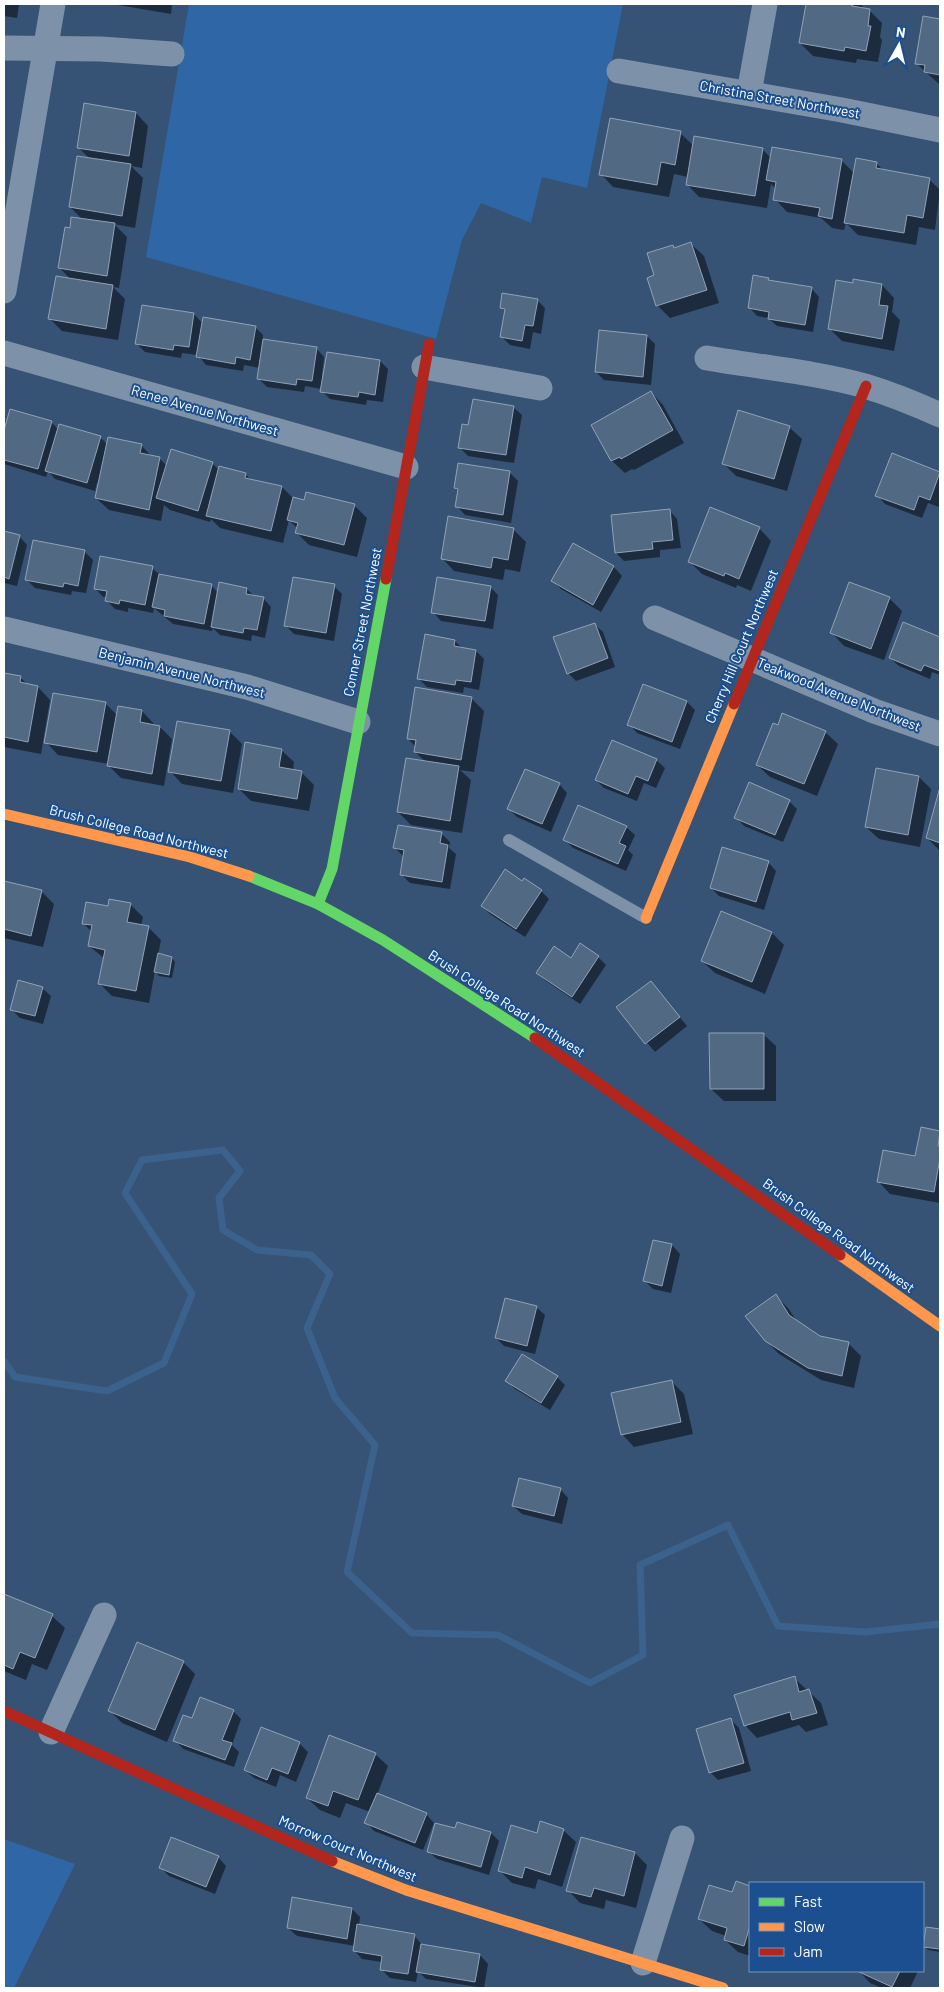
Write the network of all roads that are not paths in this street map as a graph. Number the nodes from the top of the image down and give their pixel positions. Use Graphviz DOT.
graph roads {
  1 [pos="53,4"];
  2 [pos="765,4"];
  3 [pos="4,48"];
  4 [pos="45,48"];
  5 [pos="172,54"];
  6 [pos="619,71"];
  7 [pos="749,93"];
  8 [pos="940,130"];
  9 [pos="4,291"];
  10 [pos="4,353"];
  11 [pos="426,356"];
  12 [pos="707,358"];
  13 [pos="866,386"];
  14 [pos="540,388"];
  15 [pos="940,415"];
  16 [pos="406,467"];
  17 [pos="655,618"];
  18 [pos="4,628"];
  19 [pos="752,659"];
  20 [pos="358,722"];
  21 [pos="940,734"];
  22 [pos="4,814"];
  23 [pos="509,840"];
  24 [pos="318,904"];
  25 [pos="646,918"];
  26 [pos="940,1326"];
  27 [pos="104,1615"];
  28 [pos="4,1711"];
  29 [pos="52,1732"];
  30 [pos="682,1838"];
  31 [pos="643,1963"];
  32 [pos="723,1988"];
  1 -- 4 [label="street"];
  2 -- 7 [label="street"];
  3 -- 4 [label="street"];
  4 -- 5 [label="street"];
  4 -- 9 [label="street"];
  6 -- 7 [label="street, Christina Street Northwest"];
  7 -- 8 [label="street, Christina Street Northwest"];
  10 -- 16 [label="street, Renee Avenue Northwest"];
  11 -- 14 [label="street"];
  11 -- 16 [label="street, Conner Street Northwest"];
  12 -- 13 [label="street"];
  13 -- 15 [label="street"];
  13 -- 19 [label="street, Cherry Hill Court Northwest"];
  16 -- 20 [label="street, Conner Street Northwest"];
  17 -- 19 [label="street, Teakwood Avenue Northwest"];
  18 -- 20 [label="street, Benjamin Avenue Northwest"];
  19 -- 21 [label="street, Teakwood Avenue Northwest"];
  19 -- 25 [label="street, Cherry Hill Court Northwest"];
  20 -- 24 [label="street, Conner Street Northwest"];
  22 -- 24 [label="street, Brush College Road Northwest"];
  23 -- 25 [label="lane"];
  24 -- 26 [label="street, Brush College Road Northwest"];
  27 -- 29 [label="street"];
  28 -- 29 [label="street, Morrow Court Northwest"];
  29 -- 31 [label="street, Morrow Court Northwest"];
  30 -- 31 [label="street"];
  31 -- 32 [label="street, Morrow Court Northwest"];
}
